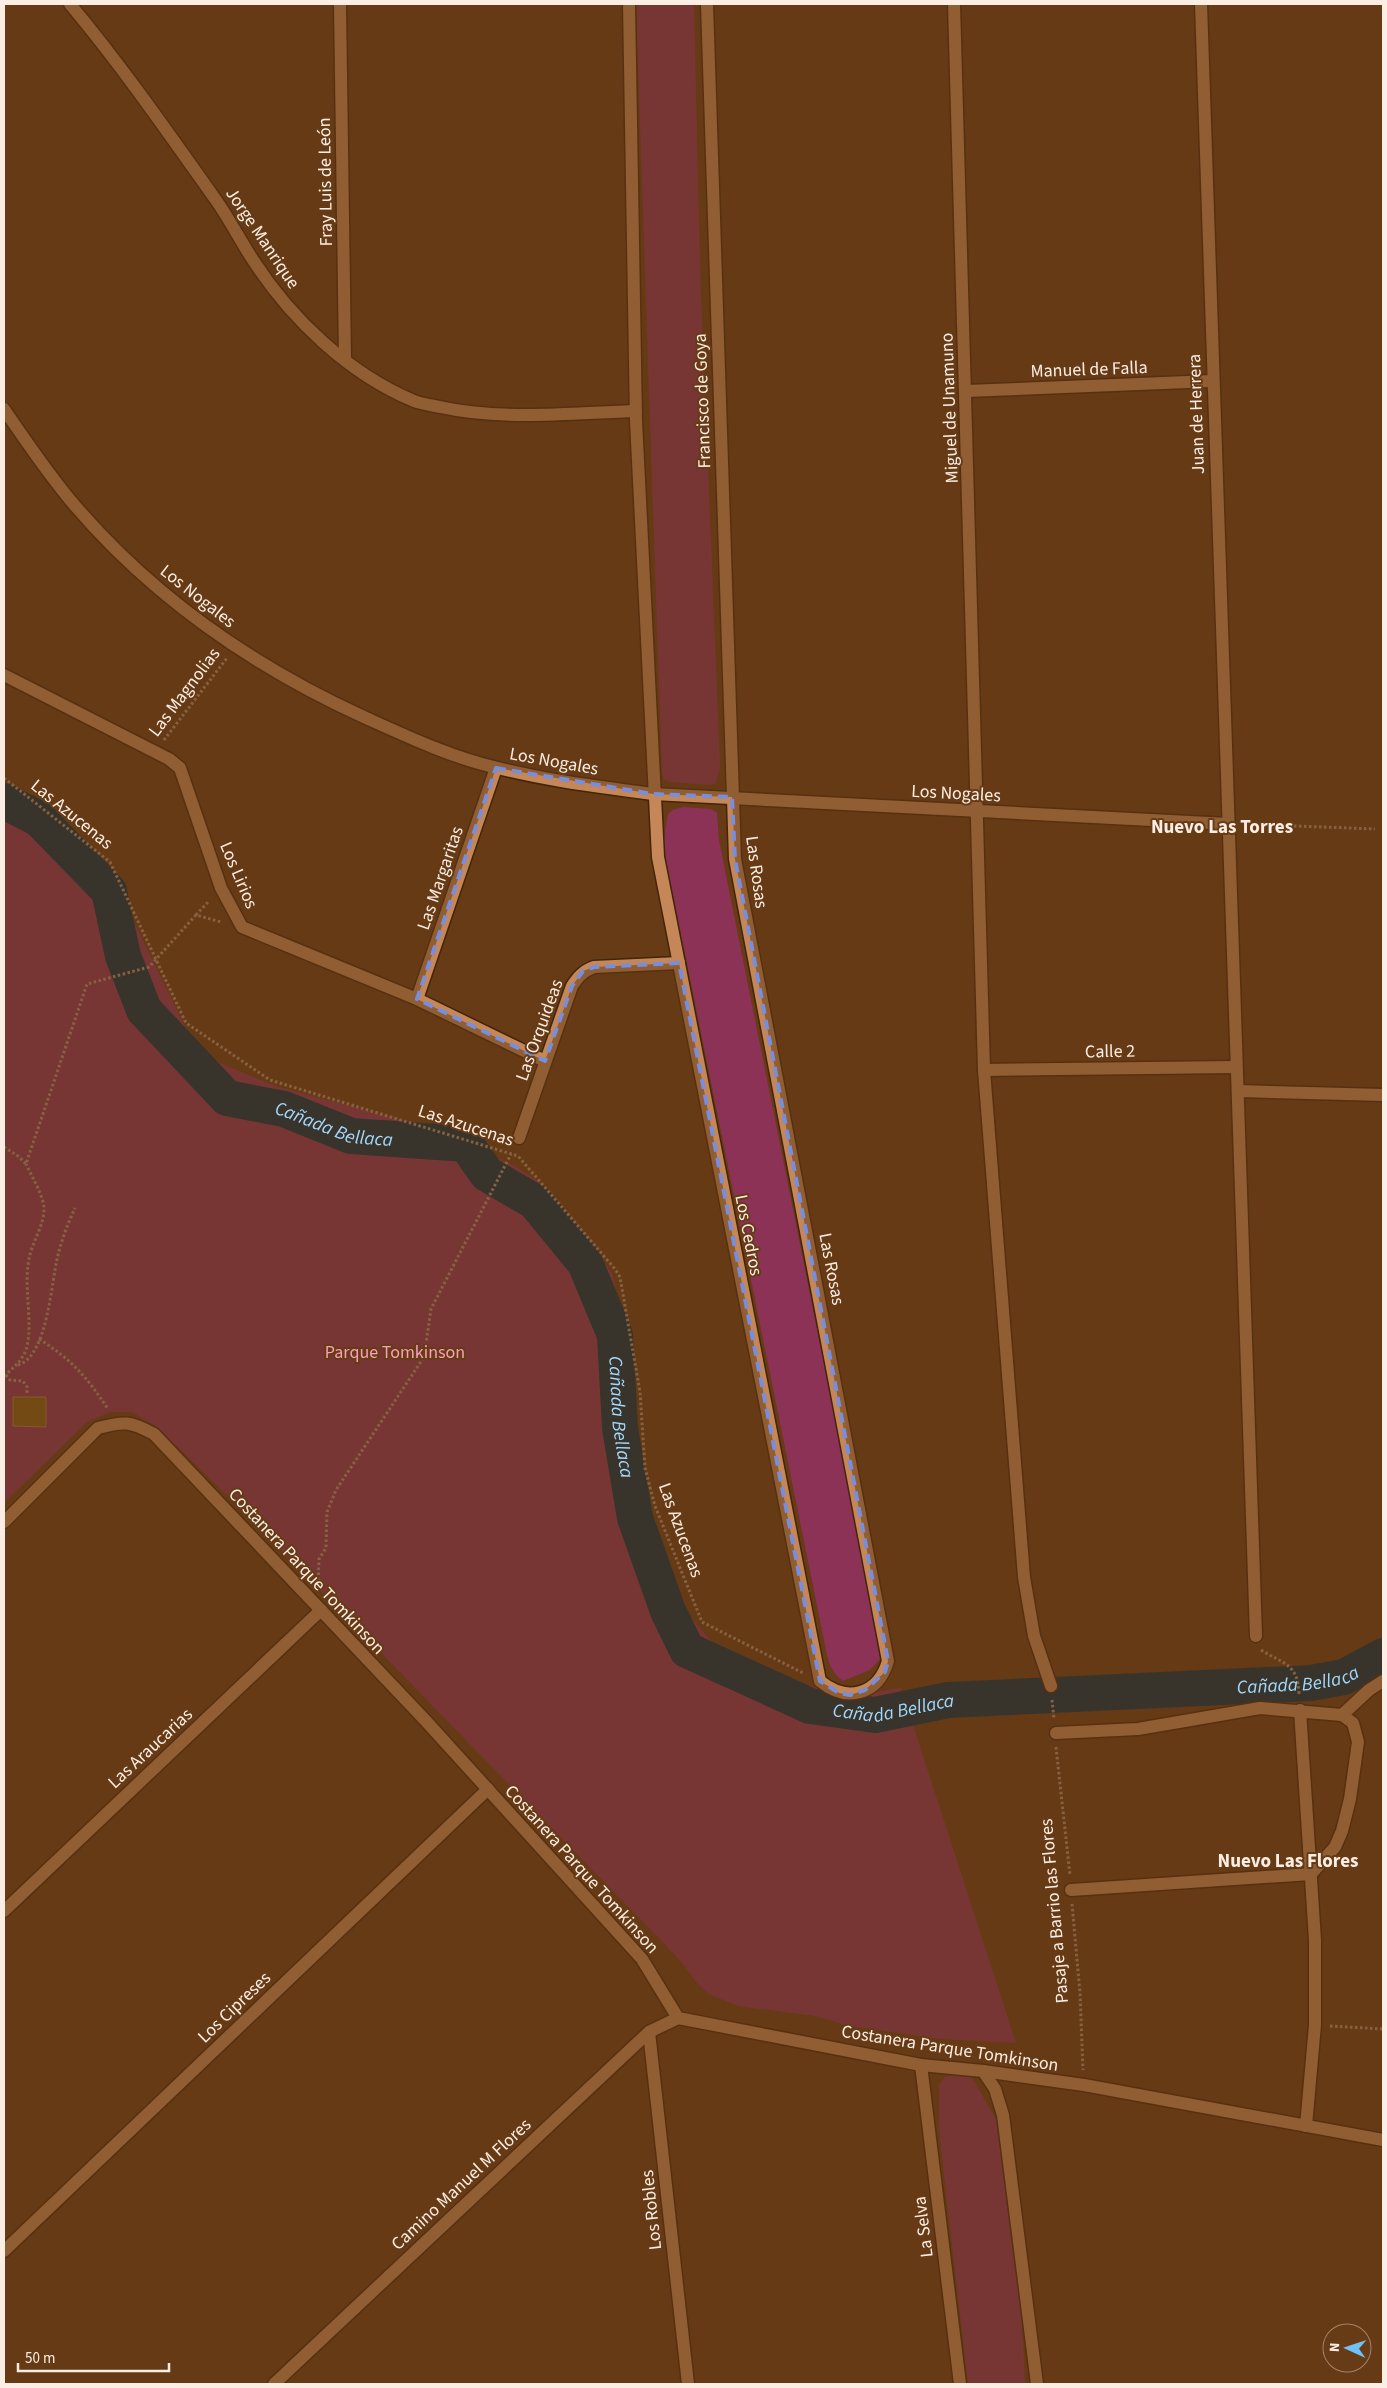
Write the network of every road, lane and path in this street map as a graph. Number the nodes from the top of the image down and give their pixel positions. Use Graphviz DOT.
graph roads {
  1 [pos="70,4"];
  2 [pos="340,4"];
  3 [pos="629,4"];
  4 [pos="707,4"];
  5 [pos="954,4"];
  6 [pos="1201,4"];
  7 [pos="345,360"];
  8 [pos="1212,381"];
  9 [pos="966,391"];
  10 [pos="4,409"];
  11 [pos="636,411"];
  12 [pos="235,647"];
  13 [pos="4,675"];
  14 [pos="154,753"];
  15 [pos="496,768"];
  16 [pos="4,778"];
  17 [pos="653,794"];
  18 [pos="732,797"];
  19 [pos="977,812"];
  20 [pos="1228,824"];
  21 [pos="1375,829"];
  22 [pos="242,927"];
  23 [pos="155,960"];
  24 [pos="679,962"];
  25 [pos="417,999"];
  26 [pos="545,1061"];
  27 [pos="1236,1067"];
  28 [pos="984,1070"];
  29 [pos="1238,1091"];
  30 [pos="1383,1095"];
  31 [pos="520,1138"];
  32 [pos="4,1148"];
  33 [pos="511,1154"];
  34 [pos="26,1164"];
  35 [pos="76,1208"];
  36 [pos="39,1339"];
  37 [pos="18,1365"];
  38 [pos="5,1375"];
  39 [pos="27,1394"];
  40 [pos="117,1423"];
  41 [pos="4,1522"];
  42 [pos="321,1610"];
  43 [pos="1256,1636"];
  44 [pos="820,1681"];
  45 [pos="1299,1681"];
  46 [pos="1383,1681"];
  47 [pos="1051,1686"];
  48 [pos="1300,1710"];
  49 [pos="1342,1715"];
  50 [pos="1056,1733"];
  51 [pos="488,1789"];
  52 [pos="1311,1874"];
  53 [pos="1071,1890"];
  54 [pos="4,1911"];
  55 [pos="678,2018"];
  56 [pos="1315,2025"];
  57 [pos="1383,2029"];
  58 [pos="649,2032"];
  59 [pos="921,2065"];
  60 [pos="983,2071"];
  61 [pos="1084,2086"];
  62 [pos="1306,2126"];
  63 [pos="1383,2140"];
  64 [pos="4,2251"];
  65 [pos="274,2384"];
  66 [pos="688,2384"];
  67 [pos="960,2384"];
  68 [pos="1037,2384"];
  1 -- 7 [label="street, Jorge Manrique"];
  2 -- 7 [label="street, Fray Luis de León"];
  3 -- 11 [label="street"];
  4 -- 18 [label="street, Francisco de Goya"];
  5 -- 9 [label="street, Miguel de Unamuno"];
  6 -- 8 [label="street, Juan de Herrera"];
  7 -- 11 [label="street, Jorge Manrique"];
  8 -- 9 [label="street, Manuel de Falla"];
  8 -- 20 [label="street, Juan de Herrera"];
  9 -- 19 [label="street, Miguel de Unamuno"];
  10 -- 12 [label="street, Los Nogales"];
  11 -- 17 [label="street"];
  12 -- 14 [label="path, Las Magnolias"];
  12 -- 15 [label="street, Los Nogales"];
  13 -- 14 [label="street, Los Lirios"];
  14 -- 22 [label="street, Los Lirios"];
  15 -- 17 [label="street, Los Nogales"];
  15 -- 25 [label="street, Las Margaritas"];
  16 -- 23 [label="path, Las Azucenas"];
  17 -- 18 [label="street, Los Nogales"];
  17 -- 24 [label="street, Los Cedros"];
  18 -- 19 [label="street, Los Nogales"];
  18 -- 44 [label="street, Las Rosas"];
  19 -- 20 [label="street, Los Nogales"];
  19 -- 28 [label="street, Miguel de Unamuno"];
  20 -- 21 [label="path"];
  20 -- 27 [label="street, Juan de Herrera"];
  22 -- 23 [label="path"];
  22 -- 25 [label="street, Los Lirios"];
  23 -- 33 [label="path, Las Azucenas"];
  23 -- 34 [label="path"];
  24 -- 26 [label="street, Las Orquideas"];
  24 -- 44 [label="street, Los Cedros"];
  25 -- 26 [label="street, Los Lirios"];
  26 -- 31 [label="street, Las Orquideas"];
  27 -- 28 [label="street, Calle 2"];
  27 -- 29 [label="street, Juan de Herrera"];
  28 -- 47 [label="street, Miguel de Unamuno"];
  29 -- 30 [label="street"];
  29 -- 43 [label="street, Juan de Herrera"];
  32 -- 34 [label="path"];
  33 -- 42 [label="path"];
  33 -- 44 [label="path, Las Azucenas"];
  34 -- 37 [label="path"];
  35 -- 36 [label="path"];
  36 -- 37 [label="path"];
  36 -- 40 [label="path"];
  37 -- 38 [label="path"];
  38 -- 39 [label="path"];
  40 -- 41 [label="street, Costanera Parque Tomkinson"];
  40 -- 42 [label="street, Costanera Parque Tomkinson"];
  42 -- 51 [label="street, Costanera Parque Tomkinson"];
  42 -- 54 [label="street, Las Araucarias"];
  43 -- 45 [label="path"];
  46 -- 49 [label="street"];
  48 -- 49 [label="street"];
  48 -- 50 [label="street"];
  48 -- 52 [label="street"];
  49 -- 52 [label="street"];
  50 -- 53 [label="path, Pasaje a Barrio las Flores"];
  51 -- 55 [label="street, Costanera Parque Tomkinson"];
  51 -- 64 [label="street, Los Cipreses"];
  52 -- 53 [label="street"];
  52 -- 56 [label="street"];
  53 -- 61 [label="path, Pasaje a Barrio las Flores"];
  55 -- 58 [label="street, Camino Manuel M Flores"];
  55 -- 59 [label="street, Costanera Parque Tomkinson"];
  56 -- 57 [label="path"];
  56 -- 62 [label="street"];
  58 -- 65 [label="street, Camino Manuel M Flores"];
  58 -- 66 [label="street, Los Robles"];
  59 -- 60 [label="street, Costanera Parque Tomkinson"];
  59 -- 67 [label="street, La Selva"];
  60 -- 61 [label="street, Costanera Parque Tomkinson"];
  60 -- 68 [label="street"];
  61 -- 62 [label="street, Costanera Parque Tomkinson"];
  62 -- 63 [label="street, Costanera Parque Tomkinson"];
}
